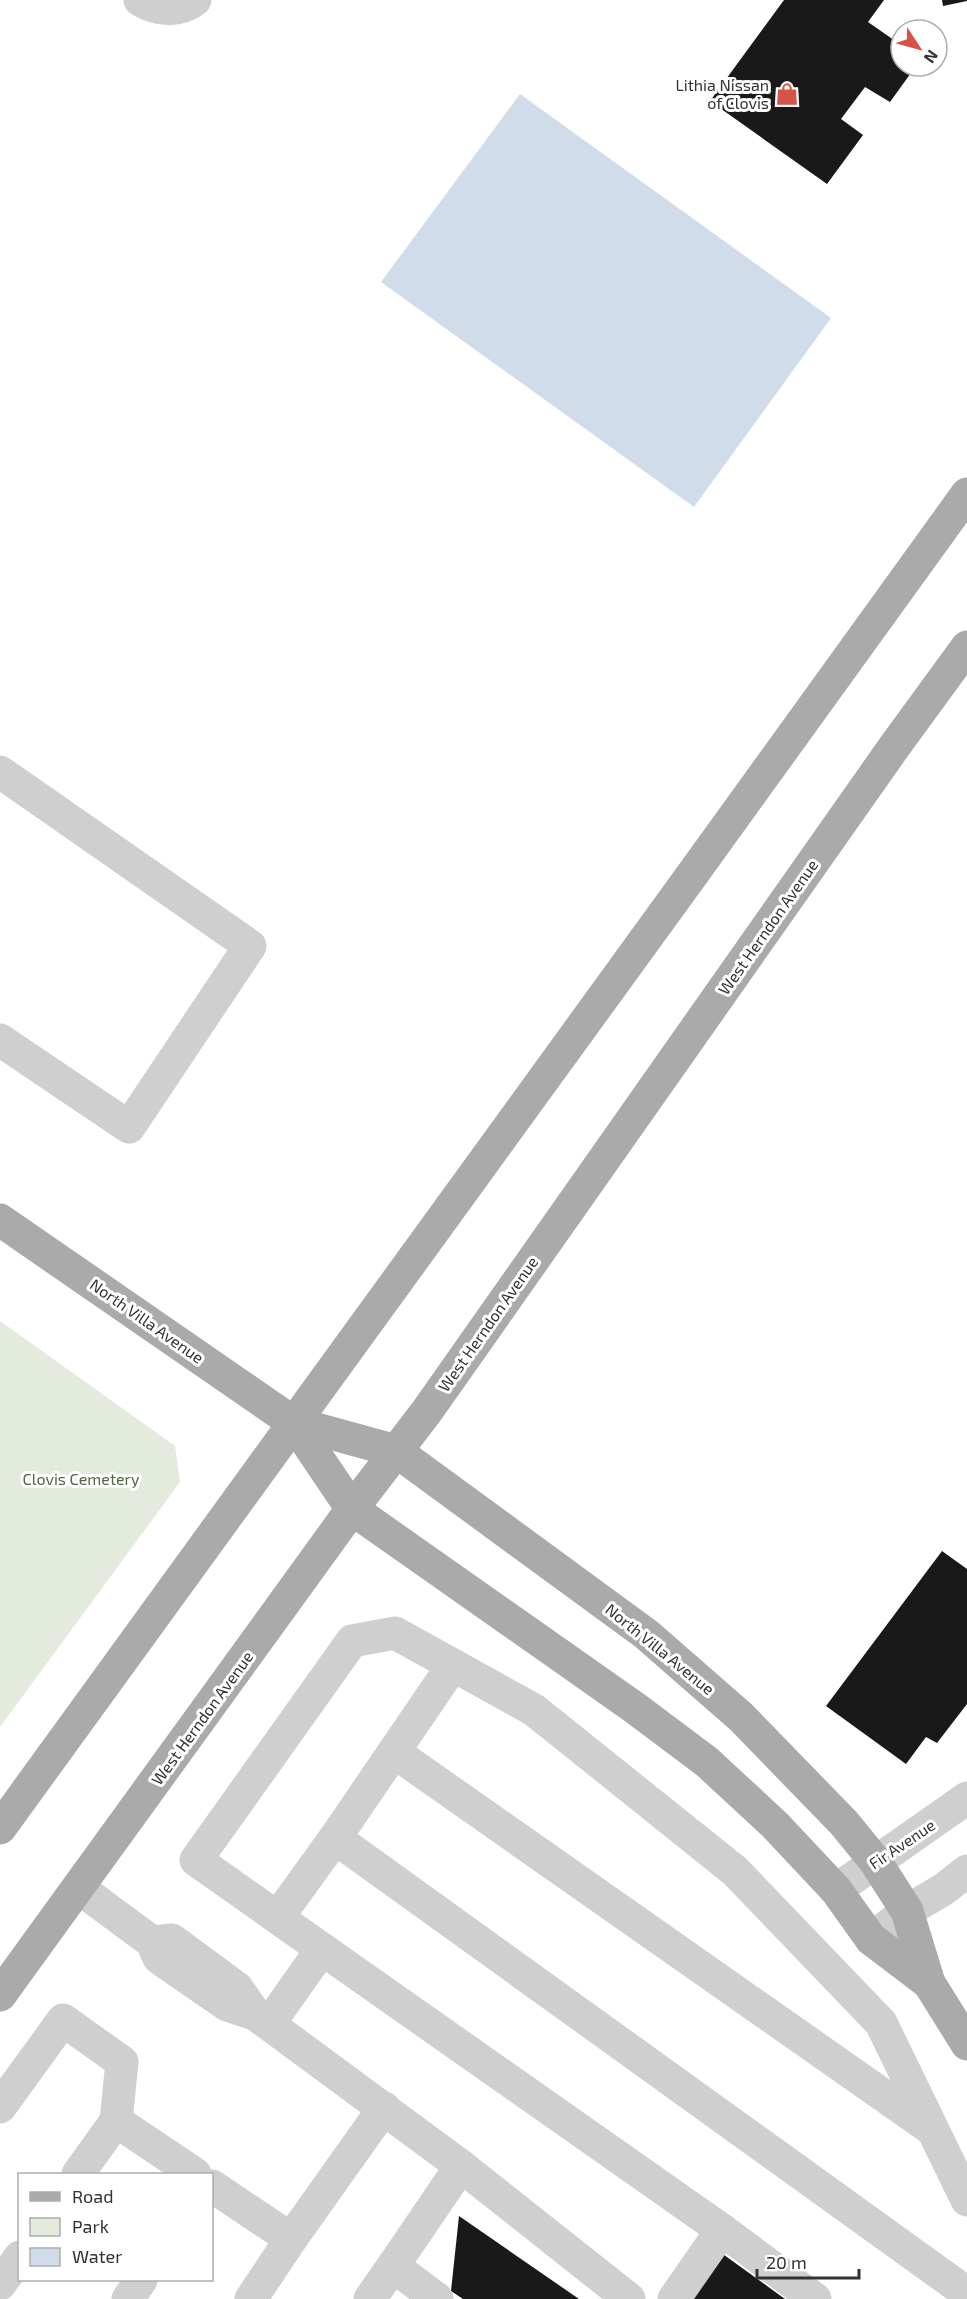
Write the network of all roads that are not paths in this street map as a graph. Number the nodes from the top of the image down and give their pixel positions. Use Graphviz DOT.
graph roads {
  1 [pos="140,0"];
  2 [pos="186,4"];
  3 [pos="967,494"];
  4 [pos="967,647"];
  5 [pos="0,772"];
  6 [pos="1,1042"];
  7 [pos="0,1220"];
  8 [pos="294,1423"];
  9 [pos="396,1450"];
  10 [pos="352,1509"];
  11 [pos="453,1665"];
  12 [pos="394,1752"];
  13 [pos="967,1797"];
  14 [pos="0,1828"];
  15 [pos="335,1838"];
  16 [pos="875,1861"];
  17 [pos="967,1871"];
  18 [pos="79,1888"];
  19 [pos="837,1890"];
  20 [pos="907,1911"];
  21 [pos="278,1917"];
  22 [pos="870,1939"];
  23 [pos="322,1949"];
  24 [pos="929,1983"];
  25 [pos="0,1995"];
  26 [pos="262,2019"];
  27 [pos="965,2035"];
  28 [pos="0,2107"];
  29 [pos="384,2108"];
  30 [pos="116,2121"];
  31 [pos="933,2130"];
  32 [pos="461,2166"];
  33 [pos="79,2173"];
  34 [pos="192,2173"];
  35 [pos="213,2187"];
  36 [pos="967,2200"];
  37 [pos="722,2230"];
  38 [pos="291,2239"];
  39 [pos="18,2260"];
  40 [pos="393,2266"];
  41 [pos="140,2281"];
  42 [pos="0,2284"];
  43 [pos="967,2293"];
  44 [pos="128,2299"];
  45 [pos="251,2299"];
  46 [pos="370,2299"];
  47 [pos="436,2299"];
  48 [pos="629,2299"];
  49 [pos="674,2299"];
  50 [pos="815,2299"];
  1 -- 2 [label="street"];
  3 -- 8 [label="main road"];
  4 -- 9 [label="main road, West Herndon Avenue"];
  5 -- 6 [label="street"];
  7 -- 8 [label="main road, North Villa Avenue"];
  8 -- 9 [label="main road, North Villa Avenue"];
  8 -- 10 [label="main road, North Villa Avenue"];
  8 -- 14 [label="main road"];
  9 -- 10 [label="main road, West Herndon Avenue"];
  9 -- 16 [label="main road, North Villa Avenue"];
  10 -- 18 [label="main road, West Herndon Avenue"];
  10 -- 19 [label="main road, North Villa Avenue"];
  11 -- 12 [label="street"];
  11 -- 21 [label="street"];
  11 -- 31 [label="street"];
  12 -- 15 [label="street"];
  12 -- 31 [label="street"];
  13 -- 16 [label="street, Fir Avenue"];
  15 -- 21 [label="street"];
  15 -- 43 [label="street"];
  16 -- 19 [label="street, Fir Avenue"];
  16 -- 20 [label="main road, North Villa Avenue"];
  17 -- 20 [label="street"];
  18 -- 25 [label="main road, West Herndon Avenue"];
  18 -- 26 [label="street"];
  19 -- 22 [label="main road, North Villa Avenue"];
  20 -- 22 [label="street"];
  20 -- 24 [label="main road, North Villa Avenue"];
  21 -- 23 [label="street"];
  22 -- 24 [label="main road, North Villa Avenue"];
  23 -- 26 [label="street"];
  23 -- 37 [label="street"];
  24 -- 27 [label="main road, North Villa Avenue"];
  26 -- 29 [label="street"];
  28 -- 30 [label="street"];
  29 -- 32 [label="street"];
  29 -- 38 [label="street"];
  30 -- 33 [label="street"];
  30 -- 34 [label="street"];
  31 -- 36 [label="street"];
  32 -- 40 [label="street"];
  32 -- 48 [label="street"];
  35 -- 38 [label="street"];
  37 -- 49 [label="street"];
  37 -- 50 [label="street"];
  38 -- 45 [label="street"];
  39 -- 42 [label="street"];
  40 -- 46 [label="street"];
  40 -- 47 [label="street"];
  41 -- 44 [label="street"];
}
